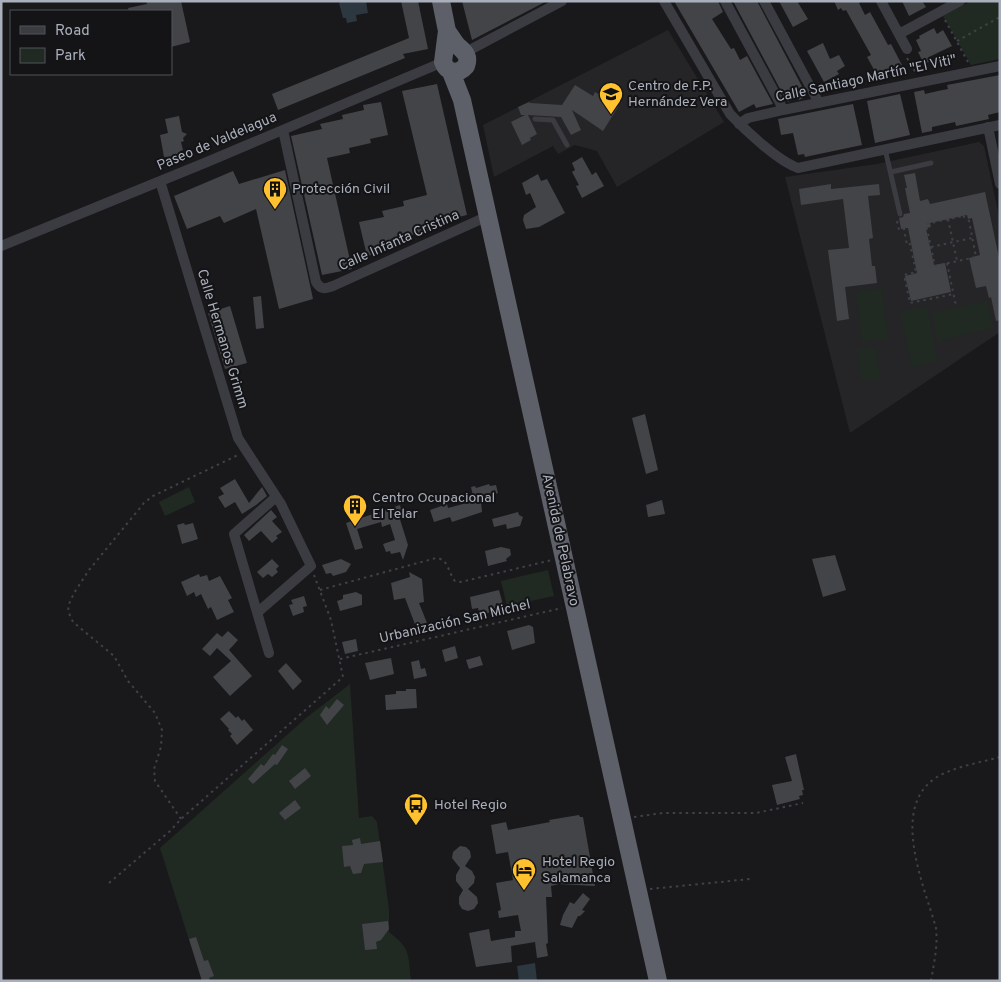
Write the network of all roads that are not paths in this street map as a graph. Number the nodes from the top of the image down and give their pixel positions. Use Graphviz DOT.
graph roads {
  1 [pos="441,1"];
  2 [pos="562,1"];
  3 [pos="664,1"];
  4 [pos="725,1"];
  5 [pos="764,1"];
  6 [pos="881,1"];
  7 [pos="960,1"];
  8 [pos="899,34"];
  9 [pos="907,48"];
  10 [pos="454,59"];
  11 [pos="1000,66"];
  12 [pos="819,103"];
  13 [pos="783,110"];
  14 [pos="535,119"];
  15 [pos="739,124"];
  16 [pos="1000,125"];
  17 [pos="988,127"];
  18 [pos="283,130"];
  19 [pos="567,145"];
  20 [pos="885,149"];
  21 [pos="931,163"];
  22 [pos="891,172"];
  23 [pos="160,181"];
  24 [pos="1000,184"];
  25 [pos="900,214"];
  26 [pos="488,216"];
  27 [pos="1,246"];
  28 [pos="276,496"];
  29 [pos="258,612"];
  30 [pos="269,653"];
  31 [pos="658,981"];
  1 -- 10 [label="highway"];
  2 -- 10 [label="street, Paseo de Valdelagua"];
  3 -- 15 [label="street"];
  4 -- 13 [label="street"];
  5 -- 12 [label="street"];
  6 -- 8 [label="street"];
  7 -- 8 [label="street"];
  8 -- 9 [label="street"];
  10 -- 18 [label="street, Paseo de Valdelagua"];
  10 -- 26 [label="highway, Avenida de Pelabravo"];
  11 -- 12 [label="street, Calle Santiago Martín \"El Viti\""];
  12 -- 13 [label="street, Calle Santiago Martín \"El Viti\""];
  13 -- 15 [label="street, Calle Santiago Martín \"El Viti\""];
  14 -- 19 [label="lane"];
  15 -- 20 [label="street"];
  16 -- 17 [label="street"];
  17 -- 20 [label="street"];
  17 -- 24 [label="street"];
  18 -- 23 [label="street, Paseo de Valdelagua"];
  18 -- 26 [label="street, Calle Infanta Cristina"];
  20 -- 22 [label="lane"];
  21 -- 22 [label="lane"];
  22 -- 25 [label="lane"];
  23 -- 27 [label="street, Paseo de Valdelagua"];
  23 -- 28 [label="street, Calle Hermanos Grimm"];
  26 -- 31 [label="highway, Avenida de Pelabravo"];
  28 -- 29 [label="street"];
  28 -- 29 [label="street, Calle Hermanos Grimm"];
  29 -- 30 [label="street"];
}
